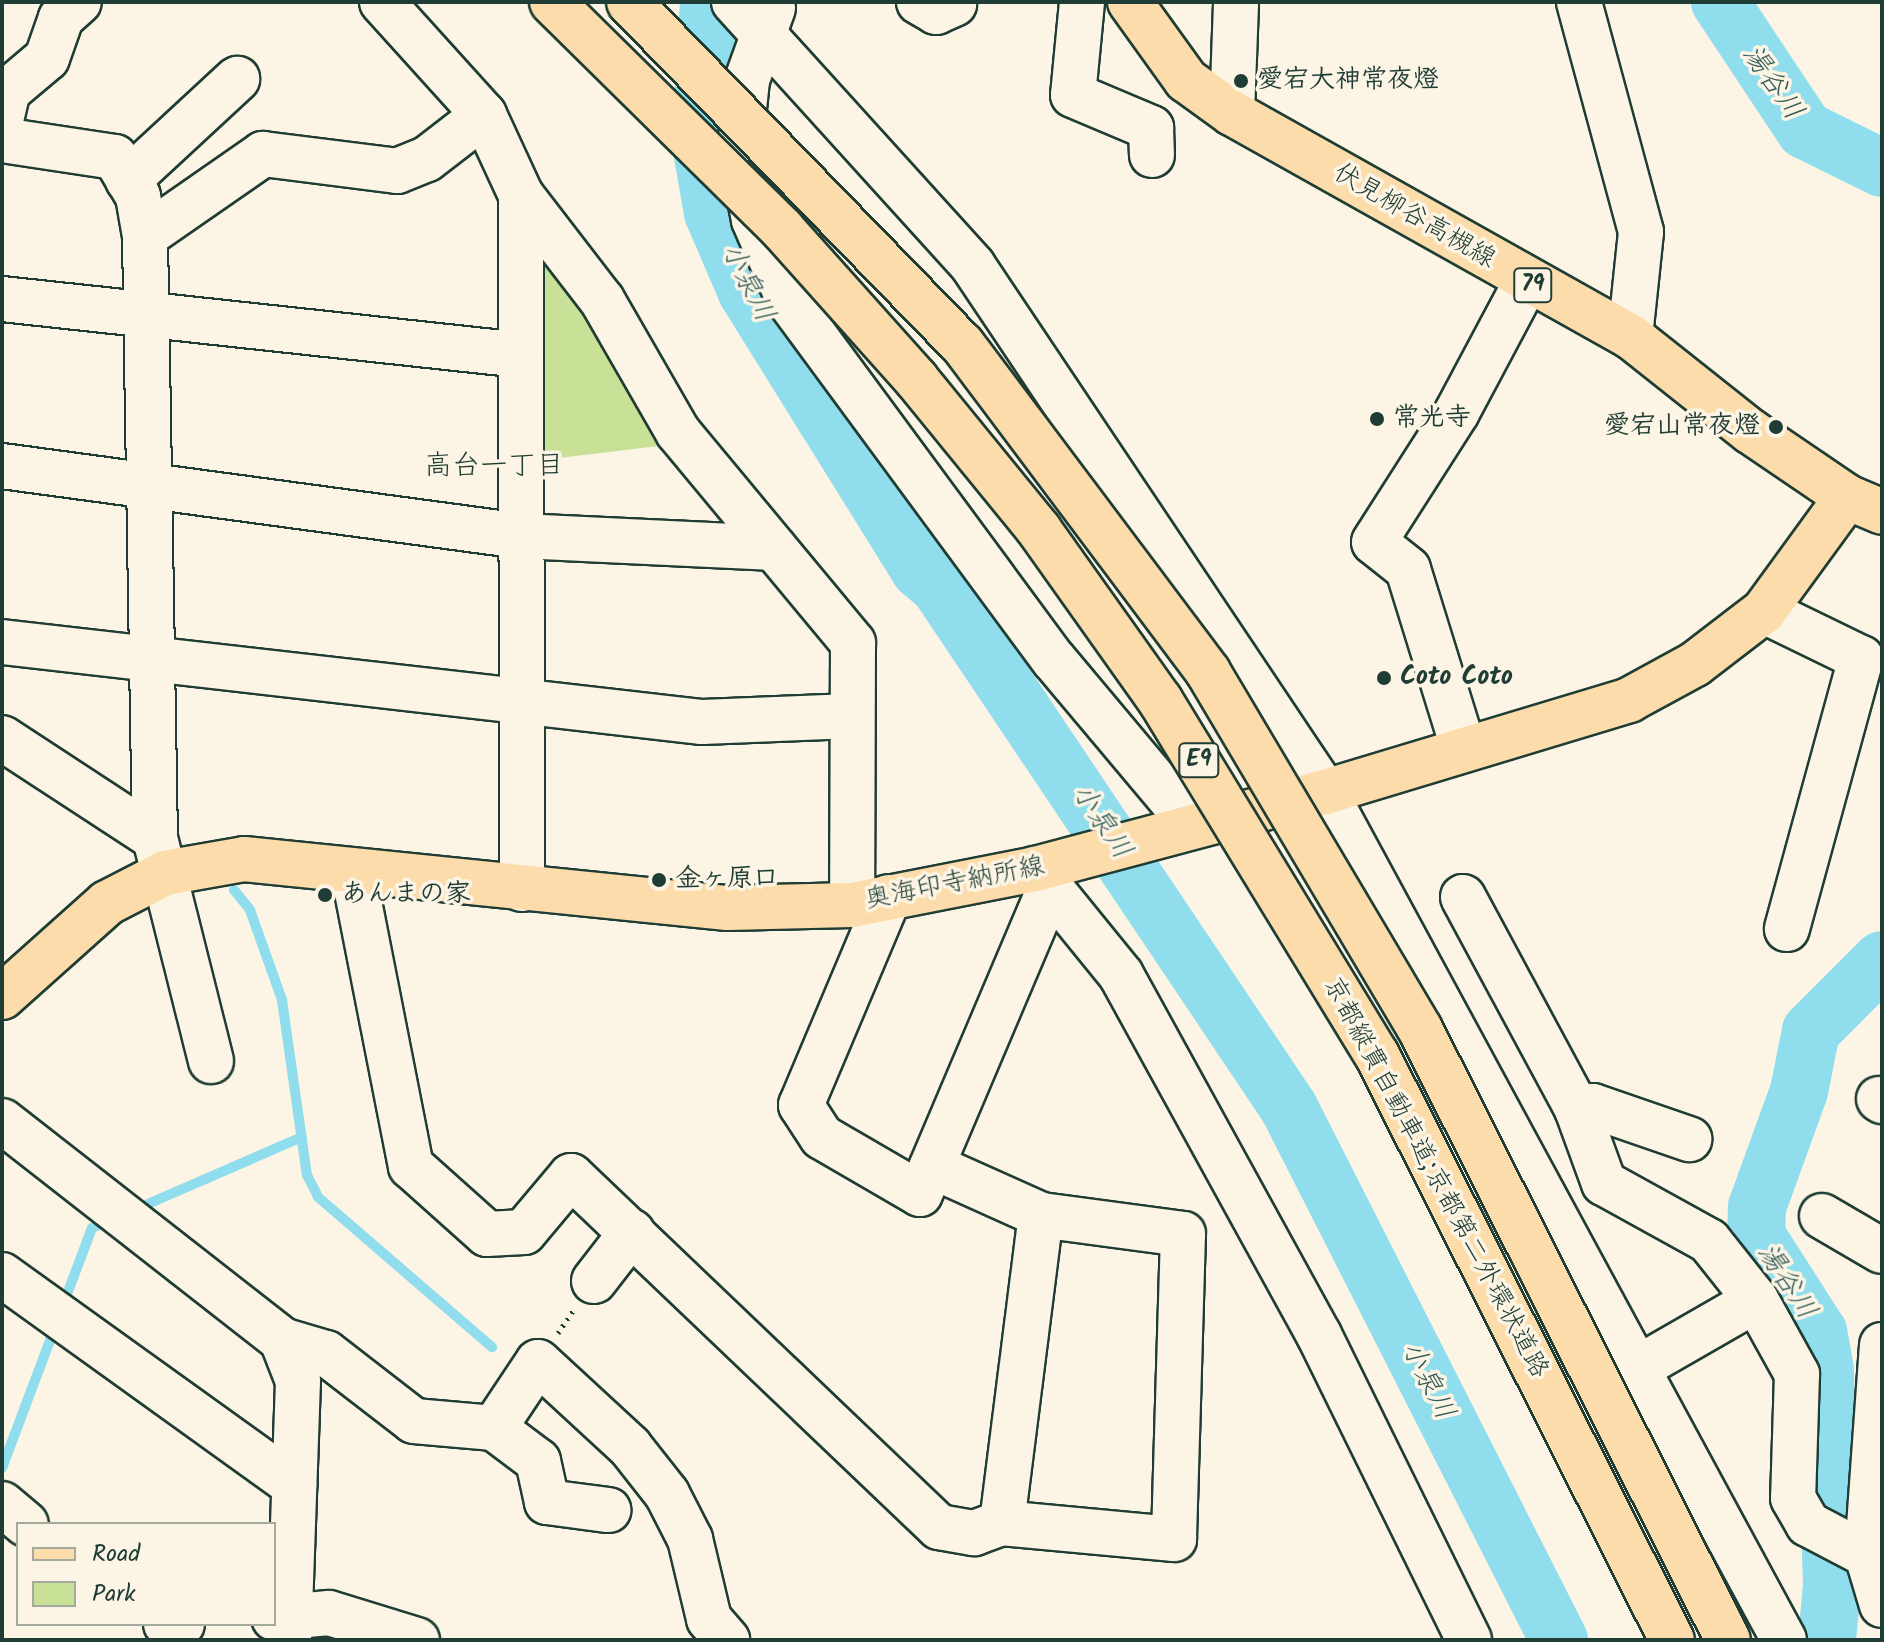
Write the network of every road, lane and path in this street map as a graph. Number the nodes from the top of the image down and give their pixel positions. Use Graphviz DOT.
graph roads {
  1 [pos="79,2"];
  2 [pos="382,2"];
  3 [pos="552,2"];
  4 [pos="629,2"];
  5 [pos="1082,2"];
  6 [pos="1130,2"];
  7 [pos="1236,2"];
  8 [pos="1579,2"];
  9 [pos="758,15"];
  10 [pos="237,79"];
  11 [pos="1232,113"];
  12 [pos="484,115"];
  13 [pos="2,116"];
  14 [pos="2,140"];
  15 [pos="1152,155"];
  16 [pos="128,180"];
  17 [pos="521,195"];
  18 [pos="145,236"];
  19 [pos="1526,282"];
  20 [pos="2,299"];
  21 [pos="146,315"];
  22 [pos="1630,336"];
  23 [pos="521,355"];
  24 [pos="2,466"];
  25 [pos="147,482"];
  26 [pos="1864,504"];
  27 [pos="521,536"];
  28 [pos="774,548"];
  29 [pos="1764,611"];
  30 [pos="2,642"];
  31 [pos="149,658"];
  32 [pos="521,701"];
  33 [pos="852,716"];
  34 [pos="2,738"];
  35 [pos="1463,747"];
  36 [pos="1325,792"];
  37 [pos="1180,826"];
  38 [pos="160,855"];
  39 [pos="353,871"];
  40 [pos="1048,875"];
  41 [pos="522,889"];
  42 [pos="1463,897"];
  43 [pos="870,901"];
  44 [pos="1787,929"];
  45 [pos="2,997"];
  46 [pos="211,1061"];
  47 [pos="1577,1109"];
  48 [pos="2,1121"];
  49 [pos="1689,1139"];
  50 [pos="932,1166"];
  51 [pos="1041,1215"];
  52 [pos="1822,1216"];
  53 [pos="632,1232"];
  54 [pos="1882,1251"];
  55 [pos="2,1275"];
  56 [pos="594,1281"];
  57 [pos="1756,1300"];
  58 [pos="282,1340"];
  59 [pos="1882,1345"];
  60 [pos="538,1362"];
  61 [pos="1636,1369"];
  62 [pos="494,1428"];
  63 [pos="294,1485"];
  64 [pos="1877,1485"];
  65 [pos="2,1504"];
  66 [pos="608,1510"];
  67 [pos="24,1522"];
  68 [pos="1002,1523"];
  69 [pos="1838,1540"];
  70 [pos="1882,1605"];
  71 [pos="279,1628"];
  72 [pos="417,1640"];
  73 [pos="727,1640"];
  74 [pos="1469,1640"];
  75 [pos="1672,1640"];
  76 [pos="1728,1640"];
  77 [pos="1784,1640"];
  1 -- 13 [label="street"];
  2 -- 12 [label="street"];
  3 -- 75 [label="main road, 京都縦貫自動車道;京都第二外環状道路 / E9, bridge"];
  4 -- 76 [label="main road, 京都縦貫自動車道;京都第二外環状道路 / E9, bridge"];
  5 -- 15 [label="street"];
  6 -- 11 [label="main road, 伏見柳谷高槻線 / 79"];
  7 -- 11 [label="street"];
  8 -- 22 [label="street"];
  9 -- 36 [label="street"];
  9 -- 37 [label="street"];
  10 -- 16 [label="street"];
  11 -- 19 [label="main road, 伏見柳谷高槻線 / 79"];
  12 -- 17 [label="street"];
  12 -- 18 [label="street"];
  14 -- 16 [label="street"];
  16 -- 18 [label="street"];
  17 -- 23 [label="street"];
  17 -- 28 [label="street"];
  18 -- 21 [label="street"];
  19 -- 22 [label="main road, 伏見柳谷高槻線 / 79"];
  19 -- 35 [label="street"];
  20 -- 21 [label="street"];
  21 -- 23 [label="street"];
  21 -- 25 [label="street"];
  22 -- 26 [label="main road, 伏見柳谷高槻線 / 79"];
  23 -- 27 [label="street"];
  24 -- 25 [label="street"];
  25 -- 27 [label="street"];
  25 -- 31 [label="street"];
  26 -- 29 [label="main road, 奥海印寺納所線"];
  27 -- 28 [label="street"];
  27 -- 32 [label="street"];
  28 -- 33 [label="street"];
  29 -- 35 [label="main road, 奥海印寺納所線"];
  29 -- 44 [label="street"];
  30 -- 31 [label="street"];
  31 -- 32 [label="street"];
  31 -- 38 [label="street"];
  32 -- 33 [label="street"];
  32 -- 41 [label="street"];
  33 -- 43 [label="street"];
  34 -- 38 [label="street"];
  35 -- 36 [label="main road, 奥海印寺納所線"];
  36 -- 37 [label="main road, 奥海印寺納所線"];
  36 -- 61 [label="street"];
  37 -- 40 [label="main road, 奥海印寺納所線"];
  38 -- 39 [label="main road, 奥海印寺納所線"];
  38 -- 45 [label="main road, 奥海印寺納所線"];
  38 -- 46 [label="street"];
  39 -- 41 [label="main road, 奥海印寺納所線"];
  39 -- 53 [label="street"];
  40 -- 43 [label="main road, 奥海印寺納所線"];
  40 -- 50 [label="street"];
  40 -- 74 [label="street"];
  41 -- 43 [label="main road, 奥海印寺納所線"];
  42 -- 47 [label="street"];
  43 -- 50 [label="street"];
  47 -- 49 [label="street"];
  47 -- 57 [label="street"];
  48 -- 58 [label="street"];
  50 -- 51 [label="street"];
  51 -- 68 [label="street"];
  51 -- 68 [label="street"];
  52 -- 54 [label="street"];
  53 -- 56 [label="street"];
  53 -- 68 [label="street"];
  55 -- 63 [label="street"];
  56 -- 60 [label="path"];
  57 -- 61 [label="street"];
  57 -- 69 [label="street"];
  58 -- 62 [label="street"];
  58 -- 63 [label="street"];
  59 -- 64 [label="street"];
  60 -- 62 [label="street"];
  60 -- 73 [label="street"];
  61 -- 77 [label="street"];
  62 -- 66 [label="street"];
  63 -- 71 [label="street"];
  64 -- 69 [label="street"];
  65 -- 67 [label="street"];
  69 -- 70 [label="street"];
  71 -- 72 [label="street"];
}
